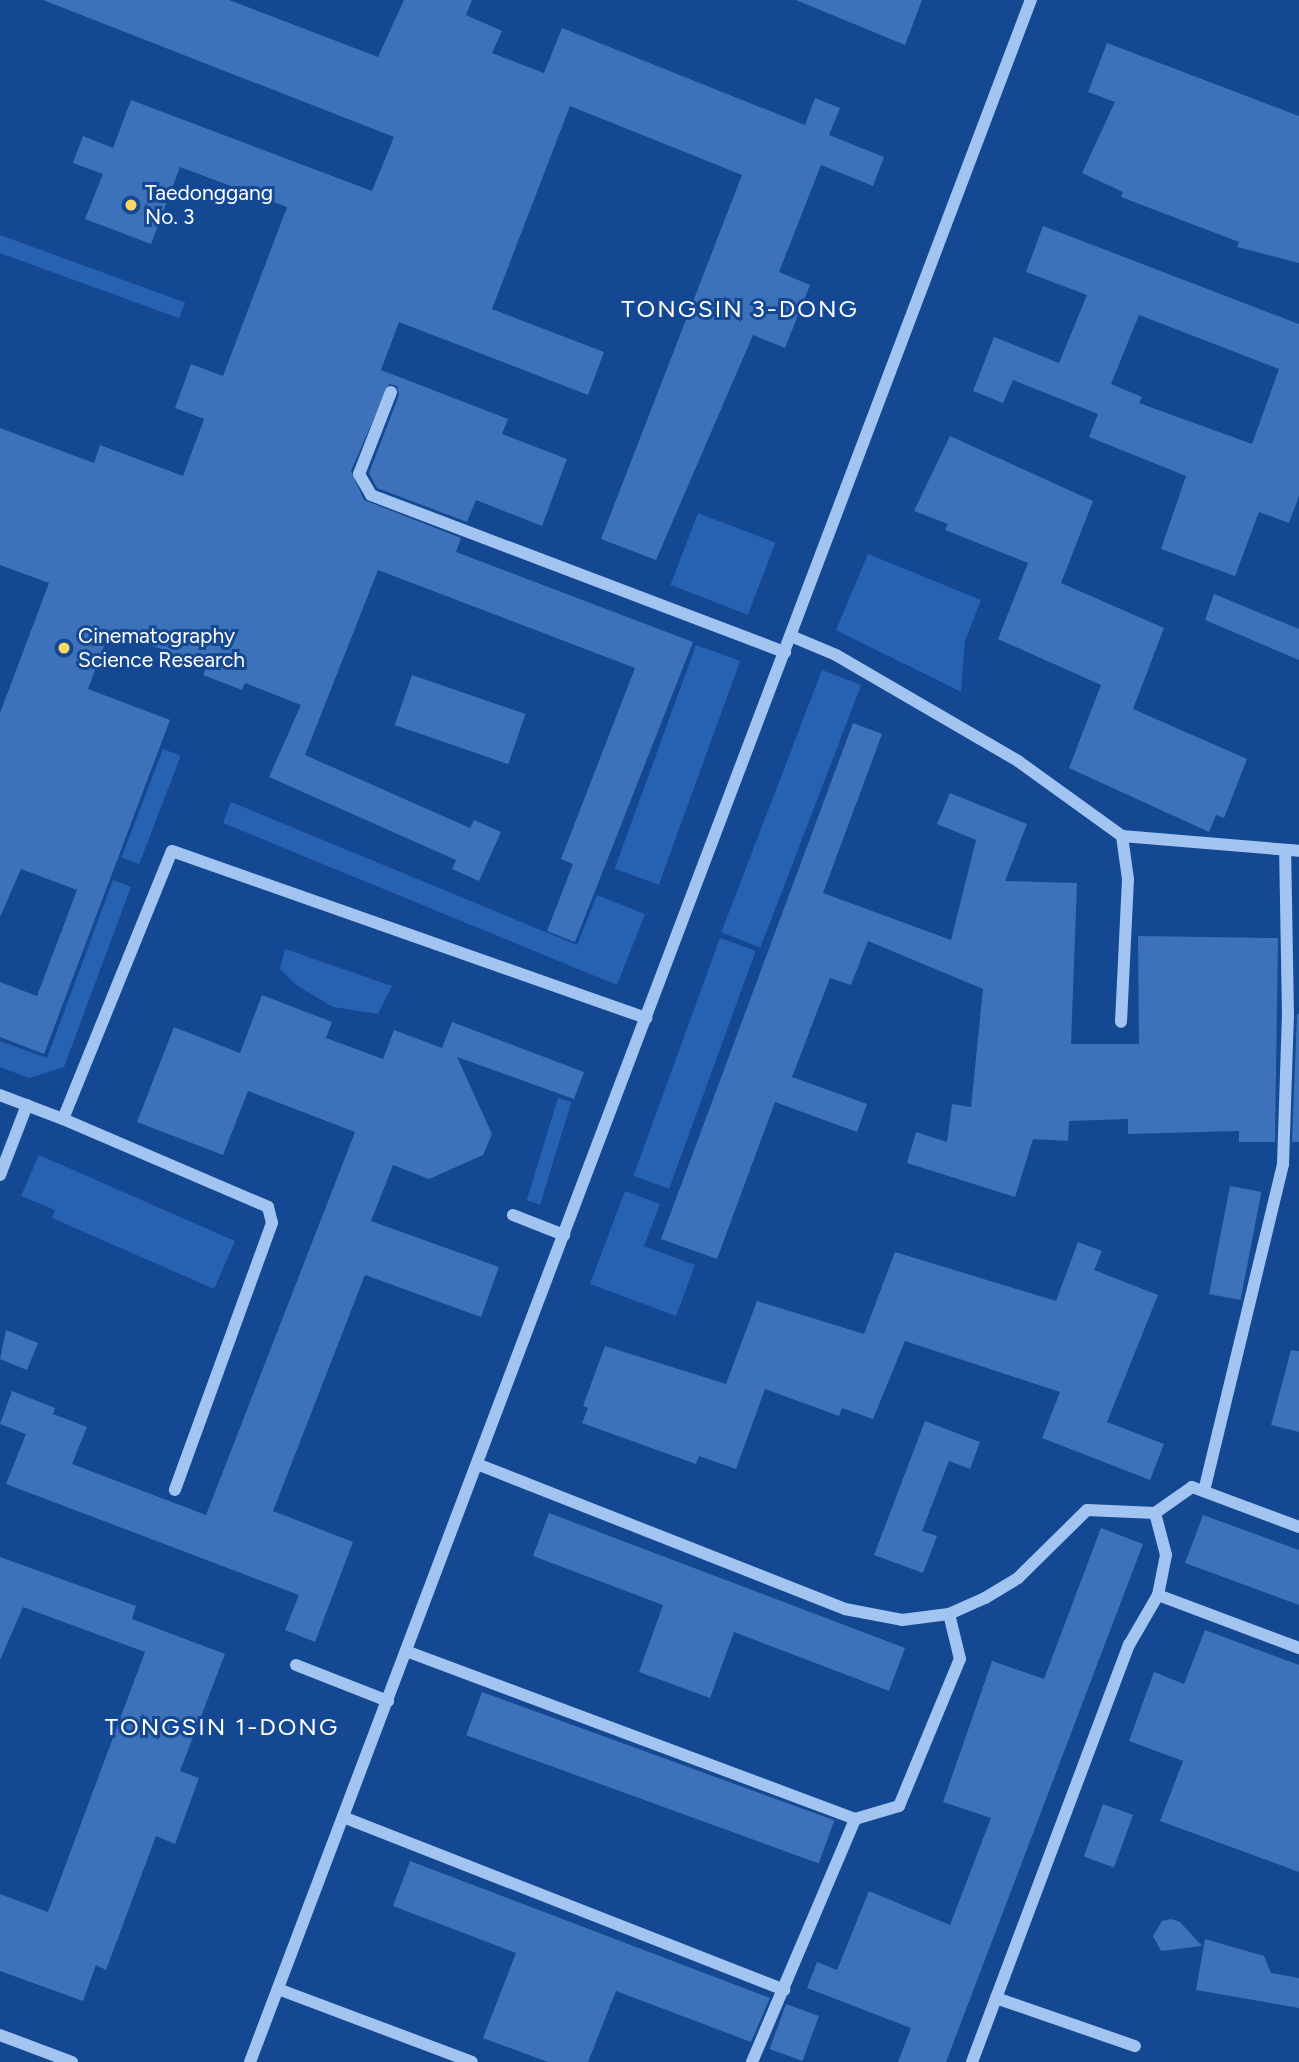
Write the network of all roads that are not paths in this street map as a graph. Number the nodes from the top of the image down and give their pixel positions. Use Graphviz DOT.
graph roads {
  1 [pos="1031,0"];
  2 [pos="391,392"];
  3 [pos="791,636"];
  4 [pos="785,652"];
  5 [pos="1122,836"];
  6 [pos="1299,850"];
  7 [pos="1285,851"];
  8 [pos="646,1018"];
  9 [pos="1121,1022"];
  10 [pos="0,1095"];
  11 [pos="27,1105"];
  12 [pos="62,1119"];
  13 [pos="0,1175"];
  14 [pos="513,1216"];
  15 [pos="564,1235"];
  16 [pos="477,1464"];
  17 [pos="175,1490"];
  18 [pos="1204,1491"];
  19 [pos="1155,1513"];
  20 [pos="1299,1527"];
  21 [pos="1158,1595"];
  22 [pos="949,1614"];
  23 [pos="1299,1648"];
  24 [pos="406,1651"];
  25 [pos="296,1665"];
  26 [pos="388,1701"];
  27 [pos="343,1817"];
  28 [pos="855,1819"];
  29 [pos="278,1989"];
  30 [pos="784,1990"];
  31 [pos="996,1998"];
  32 [pos="0,2035"];
  33 [pos="1135,2046"];
  34 [pos="72,2062"];
  35 [pos="250,2062"];
  36 [pos="472,2062"];
  37 [pos="752,2062"];
  38 [pos="972,2062"];
  1 -- 3 [label="street"];
  2 -- 4 [label="street"];
  3 -- 4 [label="street"];
  3 -- 5 [label="street"];
  4 -- 8 [label="street"];
  5 -- 7 [label="street"];
  5 -- 9 [label="street"];
  6 -- 7 [label="street"];
  7 -- 18 [label="street"];
  8 -- 12 [label="street"];
  8 -- 15 [label="street"];
  10 -- 11 [label="street"];
  11 -- 12 [label="street"];
  11 -- 13 [label="street"];
  12 -- 17 [label="street"];
  14 -- 15 [label="street"];
  15 -- 16 [label="street"];
  16 -- 22 [label="street"];
  16 -- 24 [label="street"];
  18 -- 19 [label="street"];
  18 -- 20 [label="street"];
  19 -- 21 [label="street"];
  19 -- 22 [label="street"];
  21 -- 23 [label="street"];
  21 -- 31 [label="street"];
  22 -- 28 [label="street"];
  24 -- 26 [label="street"];
  24 -- 28 [label="street"];
  25 -- 26 [label="street"];
  26 -- 27 [label="street"];
  27 -- 29 [label="street"];
  27 -- 30 [label="street"];
  28 -- 30 [label="street"];
  29 -- 35 [label="street"];
  29 -- 36 [label="street"];
  30 -- 37 [label="street"];
  31 -- 33 [label="street"];
  31 -- 38 [label="street"];
  32 -- 34 [label="street"];
}
